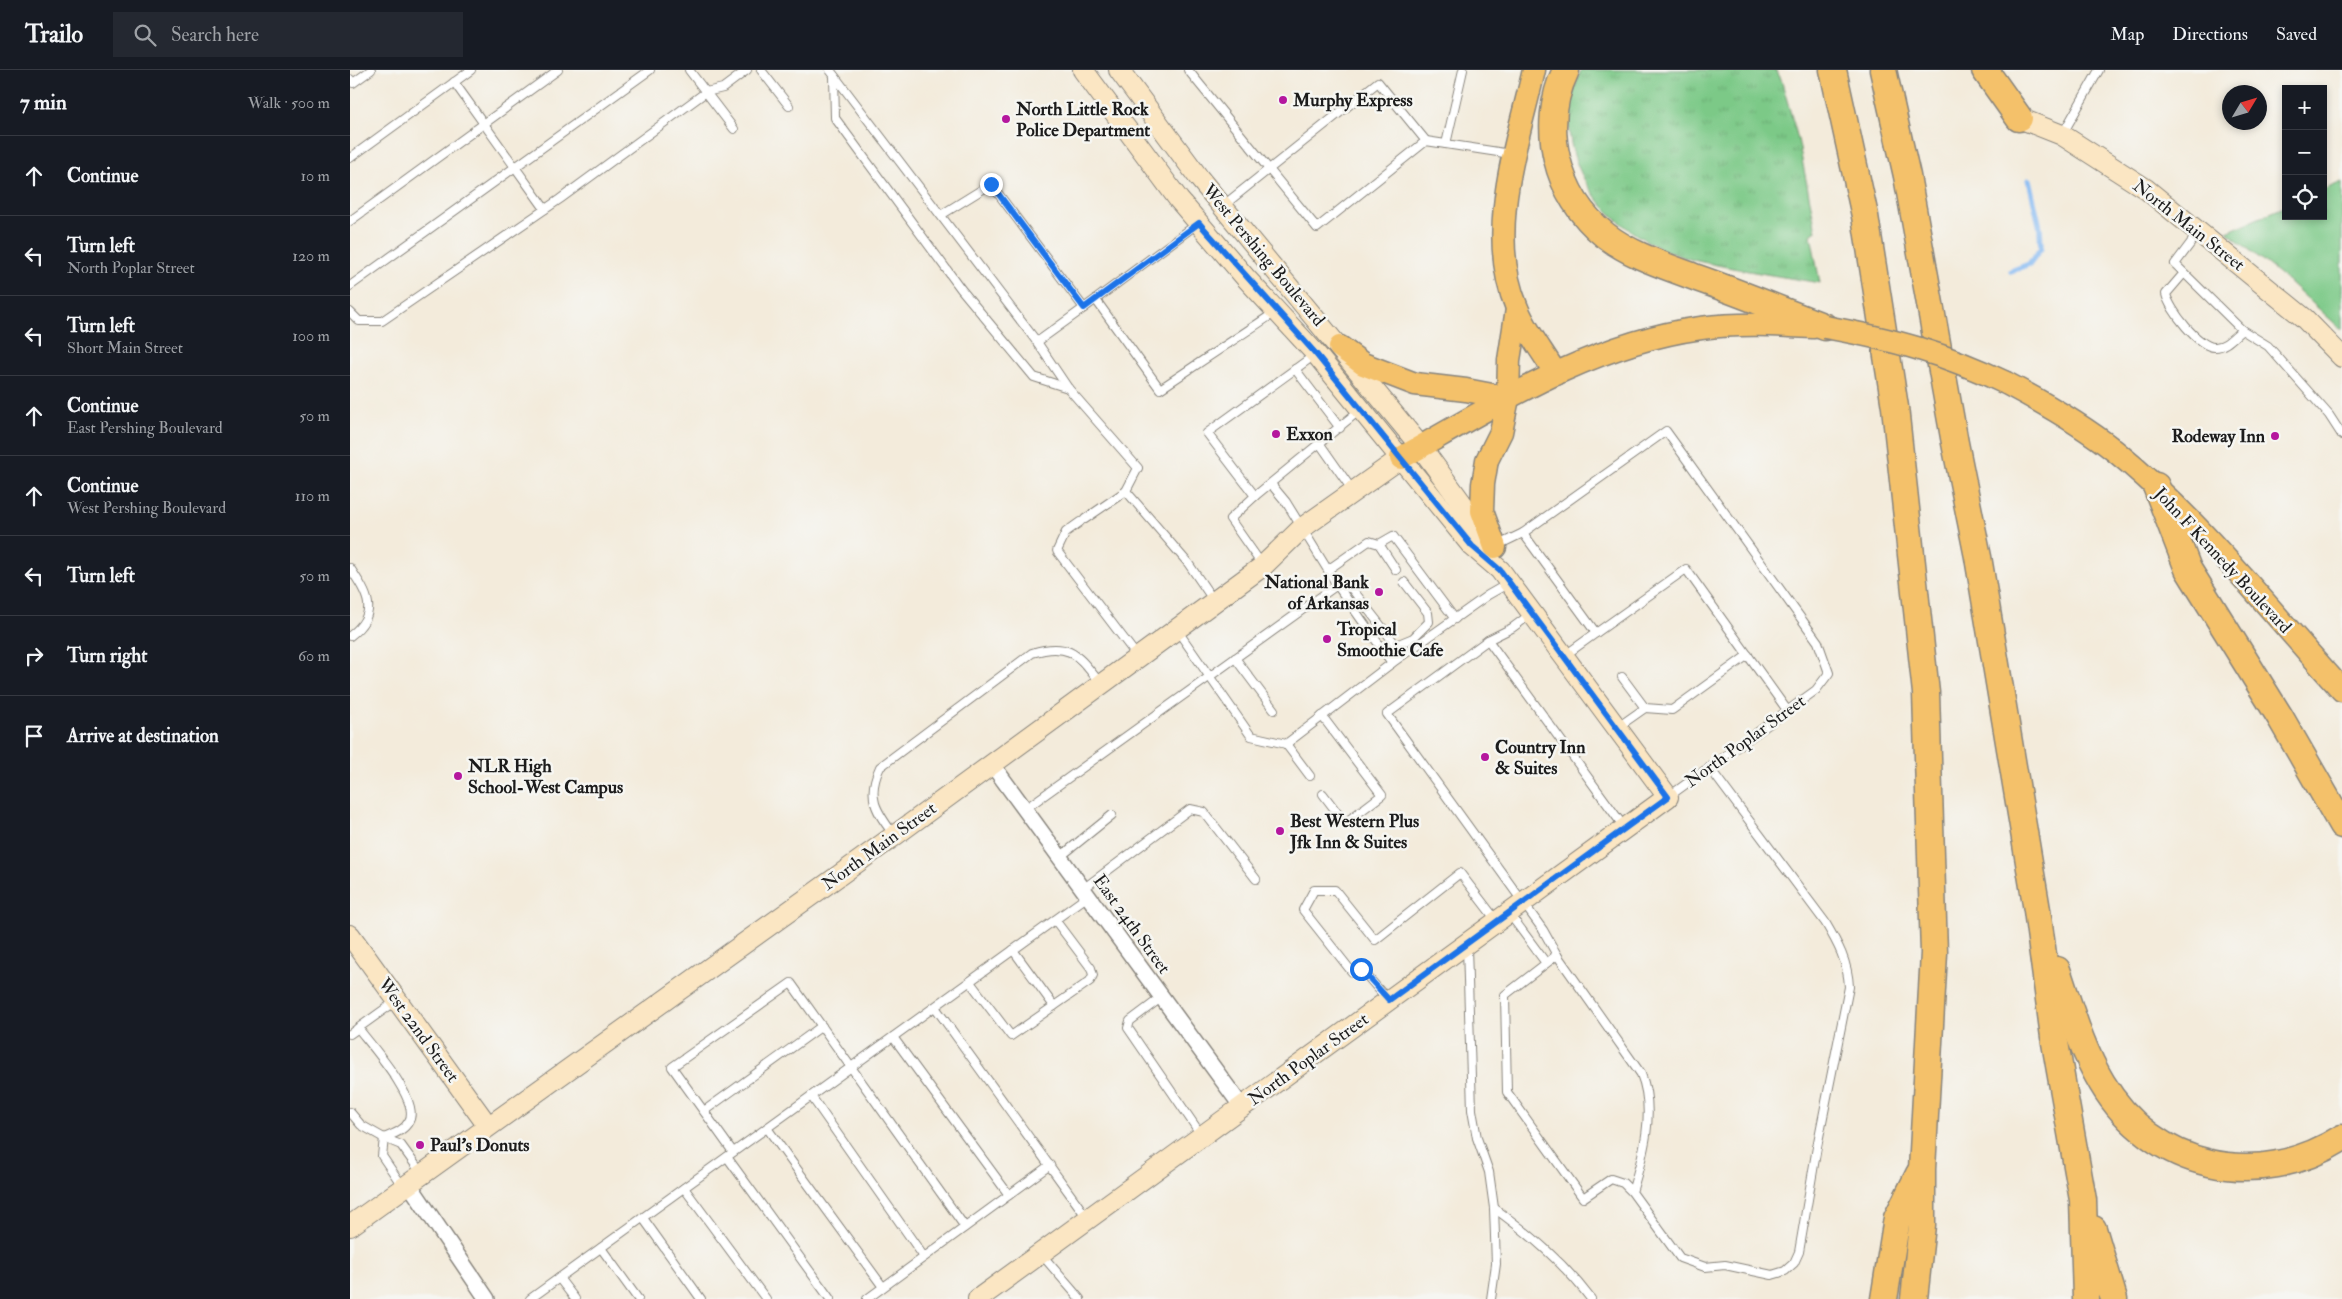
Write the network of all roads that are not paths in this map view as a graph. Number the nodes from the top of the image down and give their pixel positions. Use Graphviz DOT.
graph roads {
  1 [pos="371,70"];
  2 [pos="471,70"];
  3 [pos="558,70"];
  4 [pos="650,70"];
  5 [pos="689,70"];
  6 [pos="747,70"];
  7 [pos="761,70"];
  8 [pos="1083,70"];
  9 [pos="1119,70"];
  10 [pos="1188,70"];
  11 [pos="1463,70"];
  12 [pos="1534,70"];
  13 [pos="1566,70"];
  14 [pos="1812,70"];
  15 [pos="1832,70"];
  16 [pos="1883,70"];
  17 [pos="1985,70"];
  18 [pos="2099,70"];
  19 [pos="832,73"];
  20 [pos="352,81"];
  21 [pos="454,82"];
  22 [pos="706,92"];
  23 [pos="789,106"];
  24 [pos="1841,106"];
  25 [pos="2019,118"];
  26 [pos="484,124"];
  27 [pos="734,129"];
  28 [pos="2062,134"];
  29 [pos="1426,140"];
  30 [pos="1446,144"];
  31 [pos="1515,154"];
  32 [pos="350,158"];
  33 [pos="515,167"];
  34 [pos="1268,168"];
  35 [pos="1223,206"];
  36 [pos="545,209"];
  37 [pos="941,215"];
  38 [pos="350,222"];
  39 [pos="1199,223"];
  40 [pos="2199,231"];
  41 [pos="2184,273"];
  42 [pos="350,286"];
  43 [pos="1096,300"];
  44 [pos="1084,308"];
  45 [pos="1517,310"];
  46 [pos="1277,311"];
  47 [pos="350,312"];
  48 [pos="1825,327"];
  49 [pos="2242,330"];
  50 [pos="1037,342"];
  51 [pos="1340,347"];
  52 [pos="1316,354"];
  53 [pos="2342,357"];
  54 [pos="1295,369"];
  55 [pos="1556,374"];
  56 [pos="1068,388"];
  57 [pos="1508,398"];
  58 [pos="1361,410"];
  59 [pos="1340,428"];
  60 [pos="2342,435"];
  61 [pos="1417,442"];
  62 [pos="1320,444"];
  63 [pos="1401,458"];
  64 [pos="1270,484"];
  65 [pos="2156,486"];
  66 [pos="1126,491"];
  67 [pos="1353,491"];
  68 [pos="1255,496"];
  69 [pos="1302,528"];
  70 [pos="1523,533"];
  71 [pos="1378,544"];
  72 [pos="1495,547"];
  73 [pos="1263,566"];
  74 [pos="1329,568"];
  75 [pos="1396,570"];
  76 [pos="351,572"];
  77 [pos="1505,577"];
  78 [pos="1404,582"];
  79 [pos="1337,585"];
  80 [pos="1214,601"];
  81 [pos="1532,613"];
  82 [pos="1455,619"];
  83 [pos="1176,628"];
  84 [pos="1596,633"];
  85 [pos="350,636"];
  86 [pos="1488,640"];
  87 [pos="1748,655"];
  88 [pos="1564,656"];
  89 [pos="1138,657"];
  90 [pos="1235,658"];
  91 [pos="1392,664"];
  92 [pos="1209,676"];
  93 [pos="1622,677"];
  94 [pos="1101,684"];
  95 [pos="2342,690"];
  96 [pos="1645,708"];
  97 [pos="1274,710"];
  98 [pos="1788,710"];
  99 [pos="1322,716"];
  100 [pos="1617,728"];
  101 [pos="1286,744"];
  102 [pos="991,763"];
  103 [pos="1709,767"];
  104 [pos="1310,776"];
  105 [pos="1323,794"];
  106 [pos="1668,797"];
  107 [pos="1025,809"];
  108 [pos="1112,815"];
  109 [pos="2342,825"];
  110 [pos="1625,828"];
  111 [pos="894,836"];
  112 [pos="1060,857"];
  113 [pos="1256,879"];
  114 [pos="1086,893"];
  115 [pos="2037,910"];
  116 [pos="1509,913"];
  117 [pos="1056,920"];
  118 [pos="350,935"];
  119 [pos="1466,944"];
  120 [pos="1013,950"];
  121 [pos="1557,954"];
  122 [pos="1546,963"];
  123 [pos="970,982"];
  124 [pos="1162,997"];
  125 [pos="397,1000"];
  126 [pos="1389,1000"];
  127 [pos="1054,1006"];
  128 [pos="935,1007"];
  129 [pos="822,1026"];
  130 [pos="358,1028"];
  131 [pos="350,1034"];
  132 [pos="893,1037"];
  133 [pos="852,1066"];
  134 [pos="810,1096"];
  135 [pos="1242,1107"];
  136 [pos="704,1111"];
  137 [pos="350,1112"];
  138 [pos="488,1126"];
  139 [pos="767,1128"];
  140 [pos="1202,1136"];
  141 [pos="384,1138"];
  142 [pos="2342,1138"];
  143 [pos="730,1155"];
  144 [pos="1050,1165"];
  145 [pos="1922,1169"];
  146 [pos="411,1182"];
  147 [pos="684,1188"];
  148 [pos="1632,1192"];
  149 [pos="1009,1195"];
  150 [pos="2083,1200"];
  151 [pos="1494,1208"];
  152 [pos="643,1218"];
  153 [pos="1088,1219"];
  154 [pos="350,1226"];
  155 [pos="966,1227"];
  156 [pos="601,1248"];
  157 [pos="1041,1253"];
  158 [pos="924,1257"];
  159 [pos="560,1278"];
  160 [pos="883,1287"];
  161 [pos="487,1299"];
  162 [pos="530,1299"];
  163 [pos="575,1299"];
  164 [pos="638,1299"];
  165 [pos="701,1299"];
  166 [pos="766,1299"];
  167 [pos="830,1299"];
  168 [pos="867,1299"];
  169 [pos="978,1299"];
  170 [pos="1080,1299"];
  171 [pos="1492,1299"];
  172 [pos="1591,1299"];
  173 [pos="1884,1299"];
  174 [pos="1914,1299"];
  175 [pos="2086,1299"];
  176 [pos="2114,1299"];
  1 -- 20 [label="lane"];
  2 -- 21 [label="lane"];
  3 -- 26 [label="lane"];
  4 -- 33 [label="lane"];
  5 -- 22 [label="lane"];
  6 -- 22 [label="lane"];
  7 -- 23 [label="lane"];
  8 -- 39 [label="main road, West Pershing Boulevard"];
  9 -- 35 [label="main road, West Pershing Boulevard"];
  10 -- 34 [label="lane"];
  11 -- 30 [label="lane"];
  12 -- 31 [label="main road"];
  13 -- 48 [label="highway"];
  14 -- 24 [label="highway"];
  15 -- 24 [label="highway"];
  16 -- 115 [label="highway"];
  17 -- 25 [label="highway"];
  18 -- 28 [label="lane"];
  19 -- 37 [label="lane"];
  19 -- 56 [label="lane"];
  21 -- 26 [label="lane"];
  21 -- 32 [label="lane"];
  22 -- 27 [label="lane"];
  22 -- 36 [label="lane"];
  24 -- 145 [label="highway"];
  25 -- 28 [label="main road, North Main Street"];
  26 -- 33 [label="lane"];
  26 -- 38 [label="lane"];
  28 -- 40 [label="main road, North Main Street"];
  29 -- 30 [label="lane"];
  29 -- 34 [label="lane"];
  29 -- 34 [label="lane"];
  30 -- 31 [label="lane"];
  31 -- 45 [label="main road"];
  33 -- 36 [label="lane"];
  33 -- 42 [label="lane"];
  34 -- 35 [label="lane"];
  35 -- 51 [label="main road, West Pershing Boulevard"];
  36 -- 47 [label="lane"];
  37 -- 44 [label="lane"];
  37 -- 50 [label="lane"];
  39 -- 43 [label="lane"];
  39 -- 46 [label="main road, West Pershing Boulevard"];
  40 -- 41 [label="lane"];
  40 -- 53 [label="main road, North Main Street"];
  41 -- 49 [label="lane"];
  41 -- 49 [label="lane"];
  43 -- 44 [label="lane"];
  43 -- 46 [label="lane"];
  44 -- 50 [label="lane"];
  45 -- 55 [label="main road"];
  45 -- 57 [label="main road"];
  46 -- 52 [label="main road, West Pershing Boulevard"];
  48 -- 55 [label="main road, John F Kennedy Boulevard"];
  48 -- 65 [label="main road, John F Kennedy Boulevard, bridge"];
  49 -- 60 [label="lane"];
  50 -- 56 [label="lane"];
  51 -- 57 [label="main road"];
  51 -- 61 [label="main road, West Pershing Boulevard"];
  52 -- 54 [label="lane"];
  52 -- 58 [label="main road, West Pershing Boulevard"];
  54 -- 59 [label="lane"];
  54 -- 68 [label="lane"];
  55 -- 57 [label="main road, John F Kennedy Boulevard"];
  56 -- 66 [label="lane"];
  57 -- 61 [label="main road, John F Kennedy Boulevard"];
  57 -- 72 [label="main road"];
  58 -- 59 [label="lane"];
  58 -- 63 [label="main road, West Pershing Boulevard"];
  59 -- 62 [label="lane"];
  61 -- 63 [label="main road, John F Kennedy Boulevard"];
  61 -- 72 [label="main road, West Pershing Boulevard"];
  62 -- 64 [label="lane"];
  62 -- 67 [label="lane"];
  63 -- 67 [label="main road, North Main Street"];
  63 -- 77 [label="main road, West Pershing Boulevard"];
  64 -- 68 [label="lane"];
  64 -- 69 [label="lane"];
  65 -- 95 [label="main road, John F Kennedy Boulevard"];
  65 -- 109 [label="highway"];
  66 -- 80 [label="lane"];
  66 -- 89 [label="lane"];
  67 -- 69 [label="main road, North Main Street"];
  68 -- 73 [label="lane"];
  69 -- 73 [label="main road, North Main Street"];
  69 -- 74 [label="lane"];
  70 -- 72 [label="lane"];
  70 -- 84 [label="lane"];
  70 -- 98 [label="lane, North Poplar Street"];
  71 -- 74 [label="lane"];
  71 -- 75 [label="lane"];
  71 -- 82 [label="lane"];
  72 -- 77 [label="main road"];
  73 -- 80 [label="main road, North Main Street"];
  74 -- 79 [label="lane"];
  76 -- 85 [label="lane"];
  77 -- 81 [label="main road"];
  77 -- 82 [label="lane"];
  78 -- 79 [label="lane"];
  79 -- 90 [label="lane"];
  79 -- 91 [label="lane"];
  80 -- 83 [label="main road, North Main Street"];
  81 -- 86 [label="lane"];
  81 -- 88 [label="main road"];
  82 -- 91 [label="lane"];
  83 -- 89 [label="main road, North Main Street"];
  83 -- 92 [label="lane"];
  84 -- 87 [label="lane"];
  84 -- 88 [label="lane"];
  86 -- 110 [label="lane"];
  86 -- 116 [label="lane"];
  87 -- 96 [label="lane"];
  87 -- 98 [label="lane"];
  88 -- 100 [label="main road"];
  89 -- 94 [label="main road, North Main Street"];
  90 -- 92 [label="lane"];
  90 -- 97 [label="lane"];
  91 -- 99 [label="lane"];
  92 -- 101 [label="lane"];
  92 -- 107 [label="lane"];
  93 -- 96 [label="lane"];
  94 -- 102 [label="main road, North Main Street"];
  94 -- 111 [label="lane"];
  96 -- 100 [label="lane"];
  98 -- 103 [label="lane, North Poplar Street"];
  99 -- 101 [label="lane"];
  99 -- 105 [label="lane"];
  100 -- 106 [label="main road"];
  101 -- 104 [label="lane"];
  102 -- 107 [label="street, East 24th Street"];
  102 -- 111 [label="main road, North Main Street"];
  103 -- 106 [label="lane, North Poplar Street"];
  103 -- 148 [label="lane"];
  106 -- 110 [label="main road, North Poplar Street"];
  107 -- 112 [label="street, East 24th Street"];
  108 -- 112 [label="lane"];
  110 -- 116 [label="main road, North Poplar Street"];
  111 -- 138 [label="main road, North Main Street"];
  112 -- 114 [label="street, East 24th Street"];
  113 -- 114 [label="lane"];
  114 -- 117 [label="lane"];
  114 -- 124 [label="street, East 24th Street"];
  115 -- 142 [label="highway"];
  115 -- 150 [label="highway"];
  116 -- 119 [label="main road, North Poplar Street"];
  116 -- 121 [label="lane"];
  116 -- 122 [label="lane"];
  116 -- 126 [label="lane"];
  117 -- 120 [label="lane"];
  117 -- 127 [label="lane"];
  118 -- 125 [label="main road, West 22nd Street"];
  119 -- 126 [label="main road, North Poplar Street"];
  119 -- 151 [label="lane"];
  120 -- 123 [label="lane"];
  120 -- 127 [label="lane"];
  121 -- 122 [label="lane"];
  121 -- 148 [label="lane"];
  122 -- 148 [label="lane"];
  123 -- 127 [label="lane"];
  123 -- 128 [label="lane"];
  124 -- 135 [label="street, East 24th Street"];
  124 -- 140 [label="lane"];
  125 -- 130 [label="lane"];
  125 -- 138 [label="main road, West 22nd Street"];
  126 -- 135 [label="main road, North Poplar Street"];
  128 -- 132 [label="lane"];
  128 -- 144 [label="lane"];
  129 -- 133 [label="lane"];
  129 -- 136 [label="lane"];
  129 -- 136 [label="lane"];
  130 -- 131 [label="lane"];
  130 -- 141 [label="lane"];
  132 -- 133 [label="lane"];
  132 -- 149 [label="lane"];
  133 -- 134 [label="lane"];
  133 -- 155 [label="lane"];
  134 -- 139 [label="lane"];
  134 -- 158 [label="lane"];
  135 -- 140 [label="main road, North Poplar Street"];
  136 -- 143 [label="lane"];
  137 -- 141 [label="lane"];
  138 -- 146 [label="main road, North Main Street"];
  139 -- 143 [label="lane"];
  139 -- 160 [label="lane"];
  140 -- 153 [label="main road, North Poplar Street"];
  141 -- 146 [label="lane"];
  141 -- 146 [label="lane"];
  143 -- 147 [label="lane"];
  143 -- 167 [label="lane"];
  144 -- 149 [label="lane"];
  144 -- 153 [label="lane"];
  145 -- 173 [label="highway"];
  145 -- 174 [label="highway"];
  146 -- 154 [label="main road, North Main Street"];
  146 -- 161 [label="street"];
  147 -- 152 [label="lane"];
  147 -- 166 [label="lane"];
  149 -- 155 [label="lane"];
  150 -- 175 [label="highway"];
  150 -- 176 [label="highway"];
  151 -- 171 [label="lane"];
  151 -- 172 [label="lane"];
  152 -- 156 [label="lane"];
  152 -- 165 [label="lane"];
  153 -- 157 [label="main road, North Poplar Street"];
  155 -- 158 [label="lane"];
  156 -- 159 [label="lane"];
  156 -- 164 [label="lane"];
  157 -- 169 [label="main road, North Poplar Street"];
  157 -- 170 [label="lane"];
  158 -- 160 [label="lane"];
  159 -- 162 [label="lane"];
  159 -- 163 [label="lane"];
  160 -- 168 [label="lane"];
}
